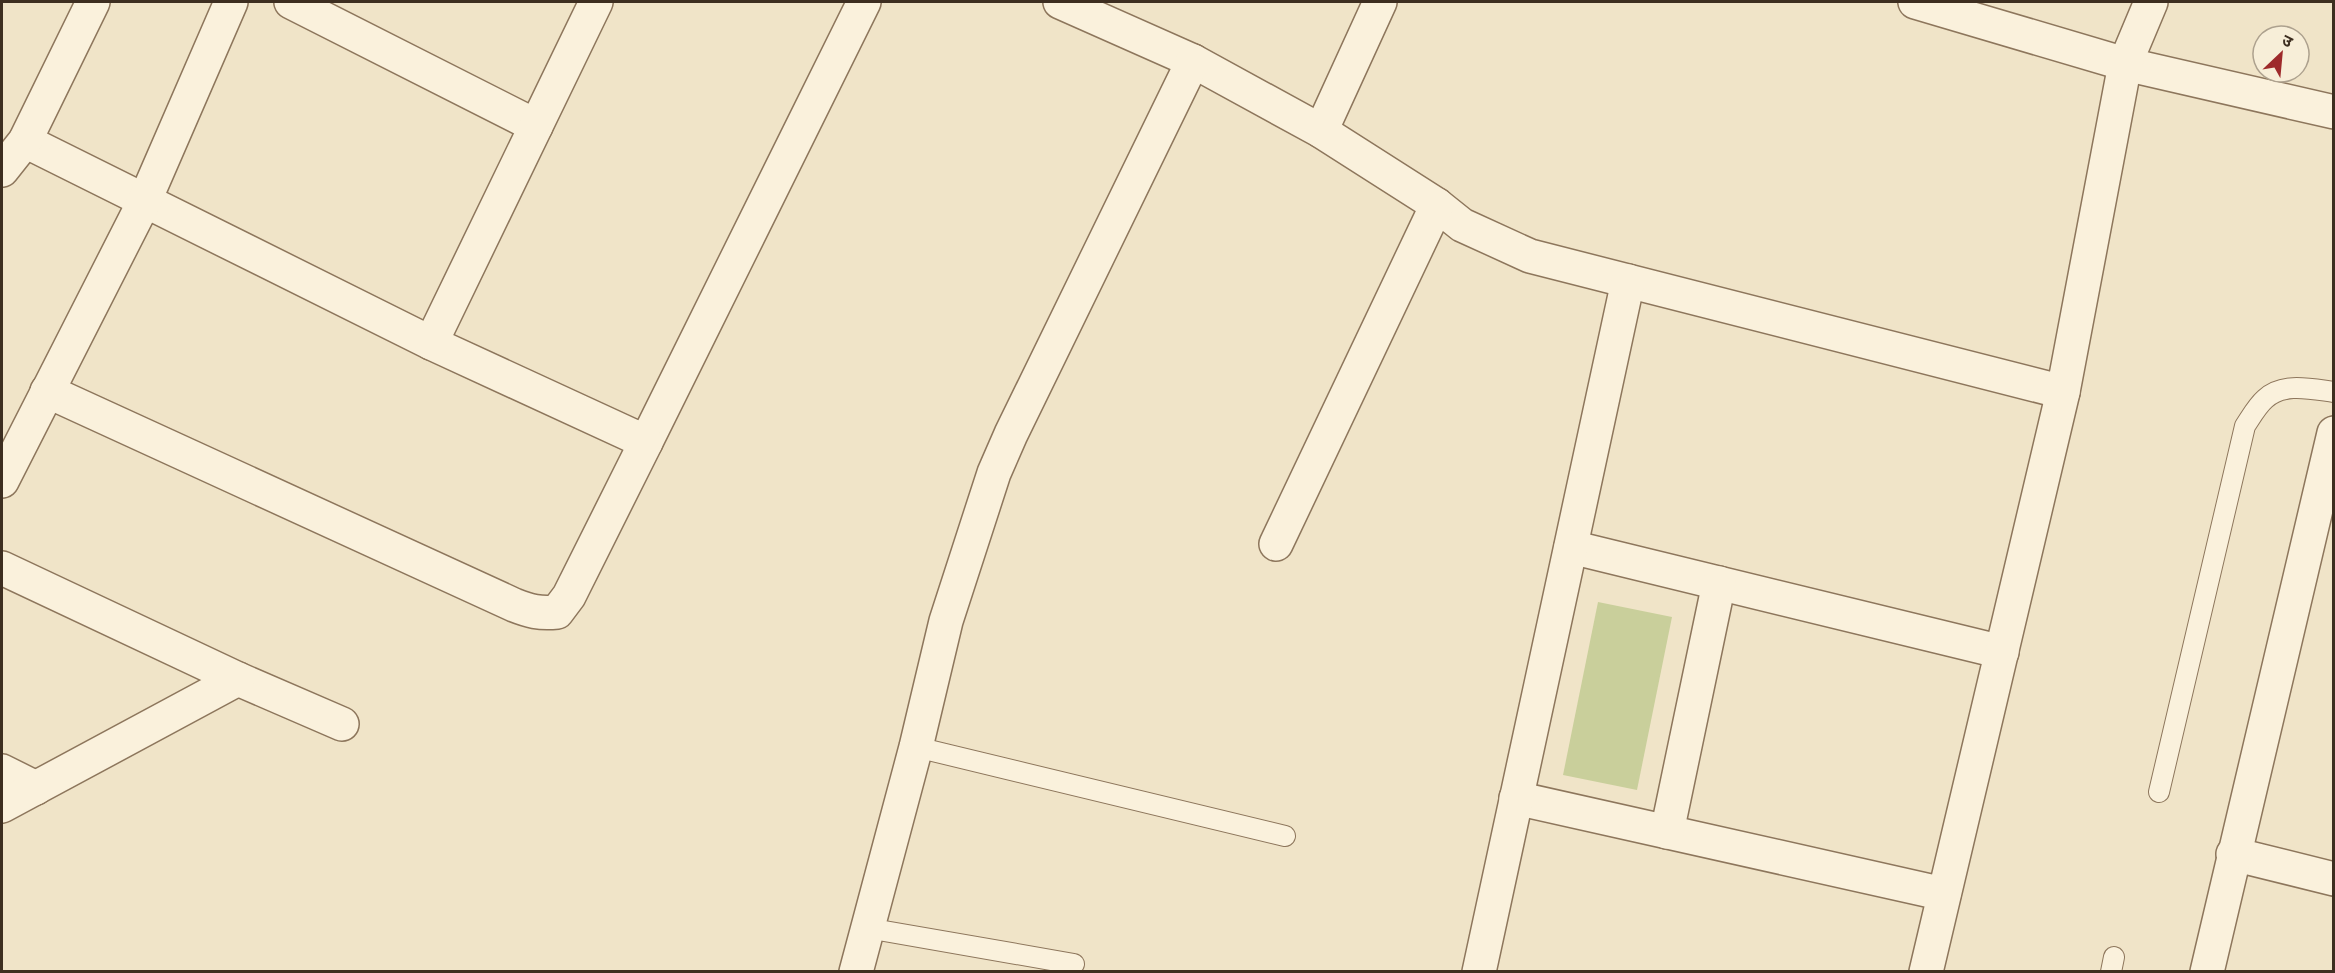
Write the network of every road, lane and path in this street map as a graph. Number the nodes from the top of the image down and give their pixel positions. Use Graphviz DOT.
graph roads {
  1 [pos="93,2"];
  2 [pos="231,2"];
  3 [pos="291,2"];
  4 [pos="596,2"];
  5 [pos="864,2"];
  6 [pos="1060,2"];
  7 [pos="1380,2"];
  8 [pos="1915,2"];
  9 [pos="2151,2"];
  10 [pos="1193,61"];
  11 [pos="2125,64"];
  12 [pos="2334,112"];
  13 [pos="536,126"];
  14 [pos="1322,131"];
  15 [pos="25,141"];
  16 [pos="2,171"];
  17 [pos="145,200"];
  18 [pos="1437,205"];
  19 [pos="1629,281"];
  20 [pos="431,343"];
  21 [pos="47,391"];
  22 [pos="2334,392"];
  23 [pos="2063,393"];
  24 [pos="2334,433"];
  25 [pos="646,442"];
  26 [pos="2,481"];
  27 [pos="1276,544"];
  28 [pos="1571,547"];
  29 [pos="2,568"];
  30 [pos="1719,583"];
  31 [pos="2002,652"];
  32 [pos="238,678"];
  33 [pos="342,724"];
  34 [pos="916,747"];
  35 [pos="2,771"];
  36 [pos="36,788"];
  37 [pos="2159,792"];
  38 [pos="1516,798"];
  39 [pos="2,806"];
  40 [pos="1667,832"];
  41 [pos="1285,836"];
  42 [pos="2233,854"];
  43 [pos="2334,879"];
  44 [pos="1944,894"];
  45 [pos="867,928"];
  46 [pos="1074,964"];
  47 [pos="856,972"];
  48 [pos="1479,972"];
  49 [pos="1926,972"];
  50 [pos="2207,972"];
  1 -- 15 [label="street"];
  2 -- 17 [label="street"];
  3 -- 13 [label="street"];
  4 -- 13 [label="street"];
  5 -- 25 [label="street"];
  6 -- 10 [label="street"];
  7 -- 14 [label="street"];
  8 -- 11 [label="street"];
  9 -- 11 [label="street"];
  10 -- 14 [label="street"];
  10 -- 34 [label="street"];
  11 -- 12 [label="street"];
  11 -- 23 [label="street"];
  13 -- 20 [label="street"];
  14 -- 18 [label="street"];
  15 -- 16 [label="street"];
  15 -- 17 [label="street"];
  17 -- 20 [label="street"];
  17 -- 21 [label="street"];
  18 -- 19 [label="street"];
  18 -- 27 [label="street"];
  19 -- 23 [label="street"];
  19 -- 28 [label="street"];
  20 -- 25 [label="street"];
  21 -- 25 [label="street"];
  21 -- 26 [label="street"];
  22 -- 37 [label="lane"];
  23 -- 31 [label="street"];
  24 -- 42 [label="street"];
  28 -- 30 [label="street"];
  28 -- 38 [label="street"];
  29 -- 32 [label="street"];
  30 -- 31 [label="street"];
  30 -- 40 [label="street"];
  31 -- 44 [label="street"];
  32 -- 33 [label="street"];
  32 -- 36 [label="street"];
  34 -- 41 [label="lane"];
  34 -- 45 [label="street"];
  35 -- 36 [label="street"];
  36 -- 39 [label="street"];
  38 -- 40 [label="street"];
  38 -- 48 [label="street"];
  40 -- 44 [label="street"];
  42 -- 43 [label="street"];
  42 -- 50 [label="street"];
  44 -- 49 [label="street"];
  45 -- 46 [label="lane"];
  45 -- 47 [label="street"];
}
